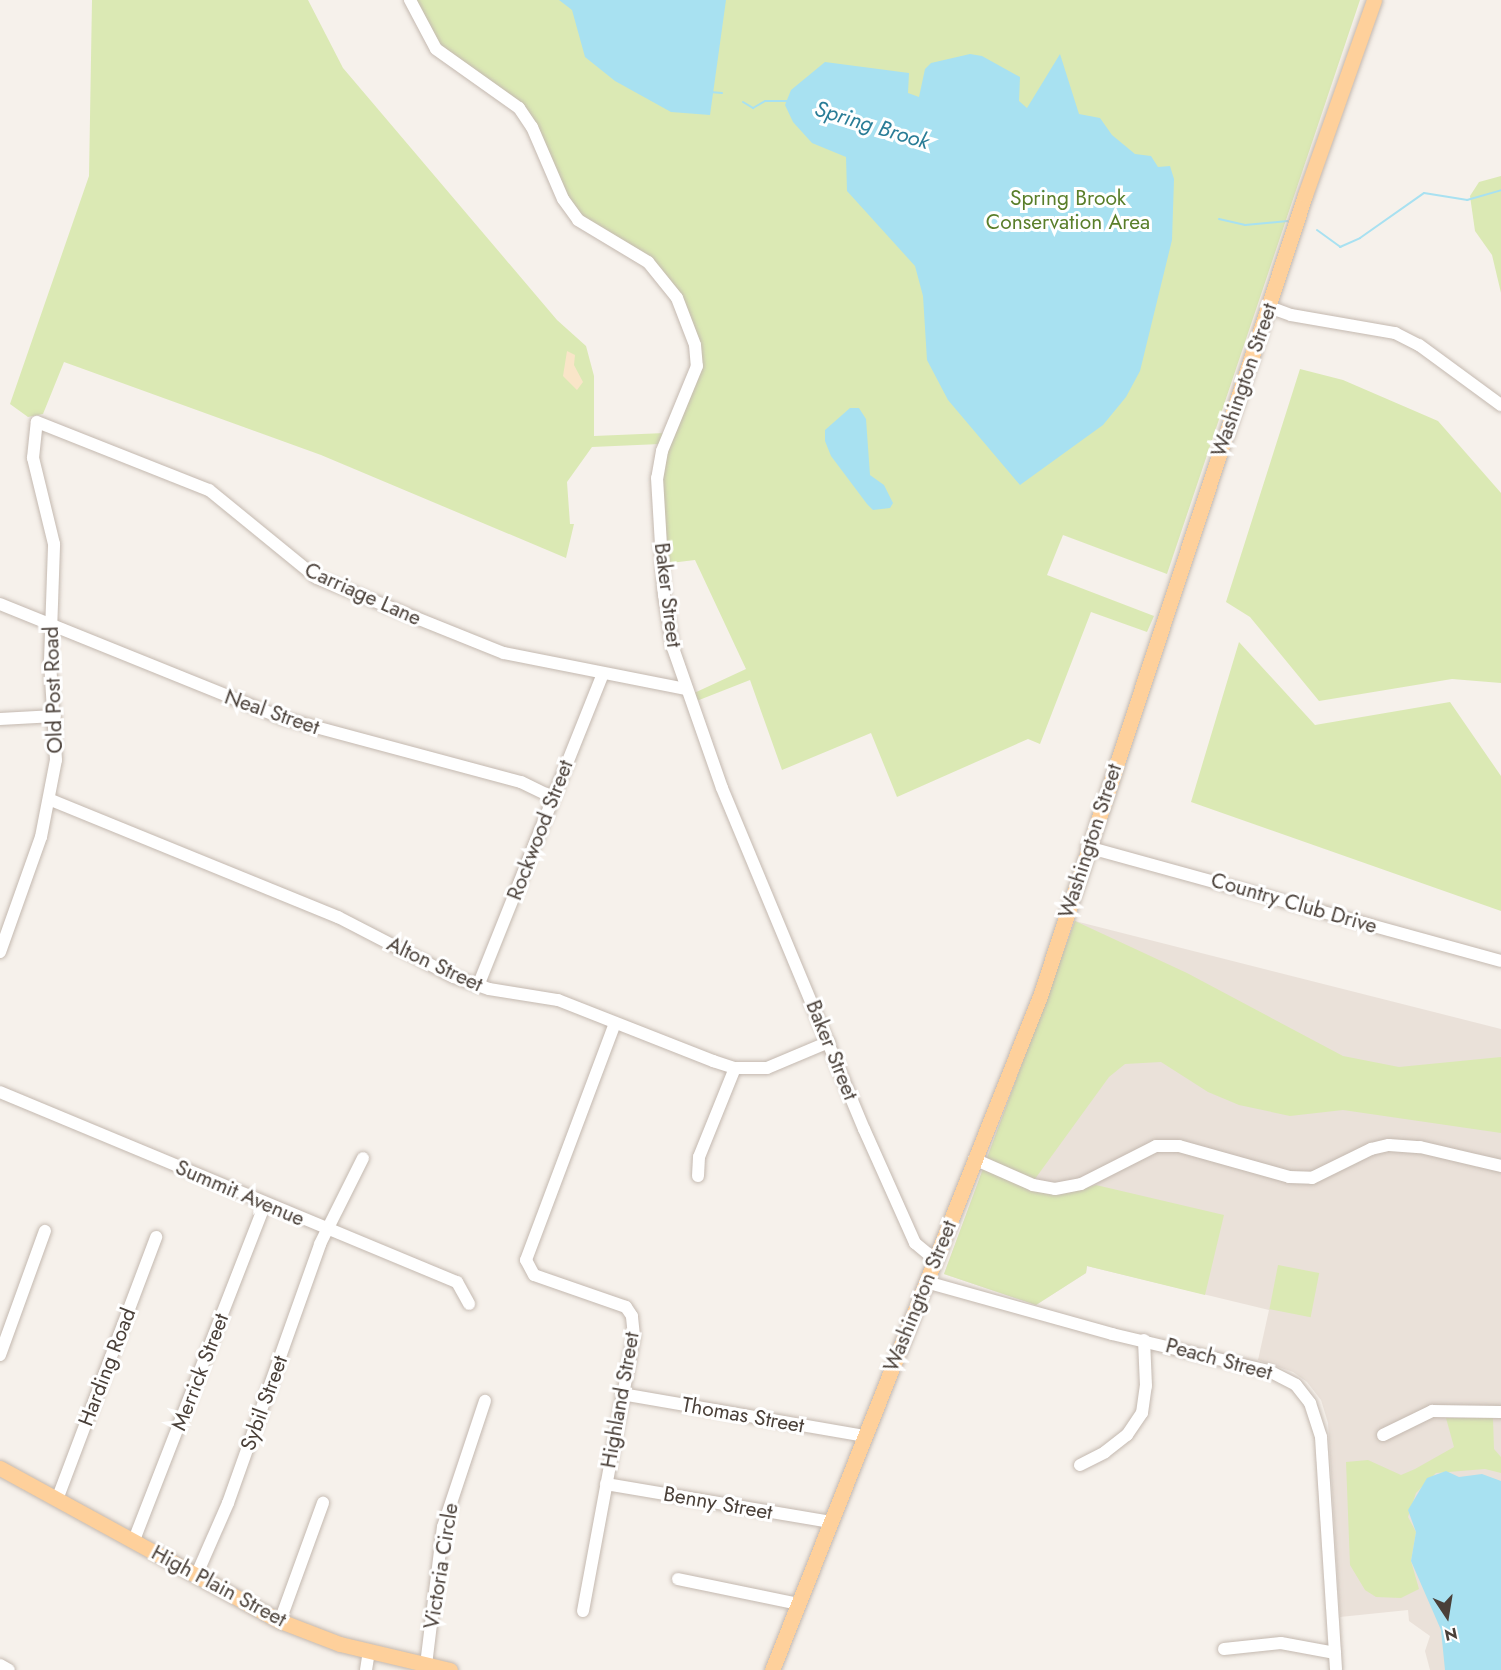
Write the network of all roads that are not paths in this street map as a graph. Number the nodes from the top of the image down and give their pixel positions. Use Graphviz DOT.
graph roads {
  1 [pos="410,0"];
  2 [pos="1374,0"];
  3 [pos="1269,307"];
  4 [pos="1501,405"];
  5 [pos="37,422"];
  6 [pos="0,604"];
  7 [pos="50,622"];
  8 [pos="603,674"];
  9 [pos="685,688"];
  10 [pos="55,716"];
  11 [pos="0,719"];
  12 [pos="552,797"];
  13 [pos="51,800"];
  14 [pos="1087,847"];
  15 [pos="0,952"];
  16 [pos="1501,961"];
  17 [pos="478,986"];
  18 [pos="615,1023"];
  19 [pos="829,1042"];
  20 [pos="735,1068"];
  21 [pos="0,1092"];
  22 [pos="363,1158"];
  23 [pos="974,1159"];
  24 [pos="1501,1166"];
  25 [pos="698,1176"];
  26 [pos="265,1204"];
  27 [pos="327,1229"];
  28 [pos="45,1231"];
  29 [pos="156,1237"];
  30 [pos="935,1260"];
  31 [pos="926,1282"];
  32 [pos="469,1304"];
  33 [pos="1144,1340"];
  34 [pos="0,1355"];
  35 [pos="622,1394"];
  36 [pos="485,1401"];
  37 [pos="1501,1412"];
  38 [pos="1383,1435"];
  39 [pos="865,1436"];
  40 [pos="1080,1465"];
  41 [pos="0,1468"];
  42 [pos="606,1484"];
  43 [pos="58,1497"];
  44 [pos="323,1503"];
  45 [pos="831,1522"];
  46 [pos="134,1540"];
  47 [pos="196,1576"];
  48 [pos="678,1579"];
  49 [pos="799,1604"];
  50 [pos="584,1611"];
  51 [pos="280,1621"];
  52 [pos="1224,1649"];
  53 [pos="369,1652"];
  54 [pos="1335,1653"];
  55 [pos="0,1665"];
  56 [pos="426,1665"];
  57 [pos="9,1670"];
  58 [pos="366,1670"];
  59 [pos="450,1670"];
  60 [pos="772,1670"];
  61 [pos="1336,1670"];
  1 -- 9 [label="street, Baker Street"];
  2 -- 3 [label="main road, Washington Street"];
  3 -- 4 [label="street"];
  3 -- 14 [label="main road, Washington Street"];
  5 -- 7 [label="street, Old Post Road"];
  5 -- 8 [label="street, Carriage Lane"];
  6 -- 7 [label="street, Neal Street"];
  7 -- 10 [label="street, Old Post Road"];
  7 -- 12 [label="street, Neal Street"];
  8 -- 9 [label="street, Carriage Lane"];
  8 -- 12 [label="street, Rockwood Street"];
  9 -- 19 [label="street, Baker Street"];
  10 -- 11 [label="street"];
  10 -- 13 [label="street, Old Post Road"];
  12 -- 17 [label="street, Rockwood Street"];
  13 -- 15 [label="street, Old Post Road"];
  13 -- 17 [label="street, Alton Street"];
  14 -- 16 [label="street, Country Club Drive"];
  14 -- 23 [label="main road, Washington Street"];
  17 -- 18 [label="street, Alton Street"];
  18 -- 20 [label="street, Alton Street"];
  18 -- 35 [label="street, Highland Street"];
  19 -- 20 [label="street, Alton Street"];
  19 -- 30 [label="street, Baker Street"];
  20 -- 25 [label="street"];
  21 -- 26 [label="street, Summit Avenue"];
  22 -- 27 [label="street, Sybil Street"];
  23 -- 24 [label="street"];
  23 -- 30 [label="main road, Washington Street"];
  26 -- 27 [label="street, Summit Avenue"];
  26 -- 46 [label="street, Merrick Street"];
  27 -- 32 [label="street, Summit Avenue"];
  27 -- 47 [label="street, Sybil Street"];
  28 -- 34 [label="street"];
  29 -- 43 [label="street, Harding Road"];
  30 -- 31 [label="main road, Washington Street"];
  31 -- 33 [label="street, Peach Street"];
  31 -- 39 [label="main road, Washington Street"];
  33 -- 40 [label="street"];
  33 -- 54 [label="street, Peach Street"];
  35 -- 39 [label="street, Thomas Street"];
  35 -- 42 [label="street, Highland Street"];
  36 -- 56 [label="street, Victoria Circle"];
  37 -- 38 [label="street"];
  39 -- 45 [label="main road, Washington Street"];
  41 -- 43 [label="main road, High Plain Street"];
  42 -- 45 [label="street, Benny Street"];
  42 -- 50 [label="street, Highland Street"];
  43 -- 46 [label="main road, High Plain Street"];
  44 -- 51 [label="street"];
  45 -- 49 [label="main road, Washington Street"];
  46 -- 47 [label="main road, High Plain Street"];
  47 -- 51 [label="main road, High Plain Street"];
  48 -- 49 [label="street"];
  49 -- 60 [label="main road, Washington Street"];
  51 -- 53 [label="main road, High Plain Street"];
  52 -- 54 [label="street"];
  53 -- 56 [label="main road, High Plain Street"];
  53 -- 58 [label="street"];
  54 -- 61 [label="street, Peach Street"];
  55 -- 57 [label="street"];
  56 -- 59 [label="main road, High Plain Street"];
}
